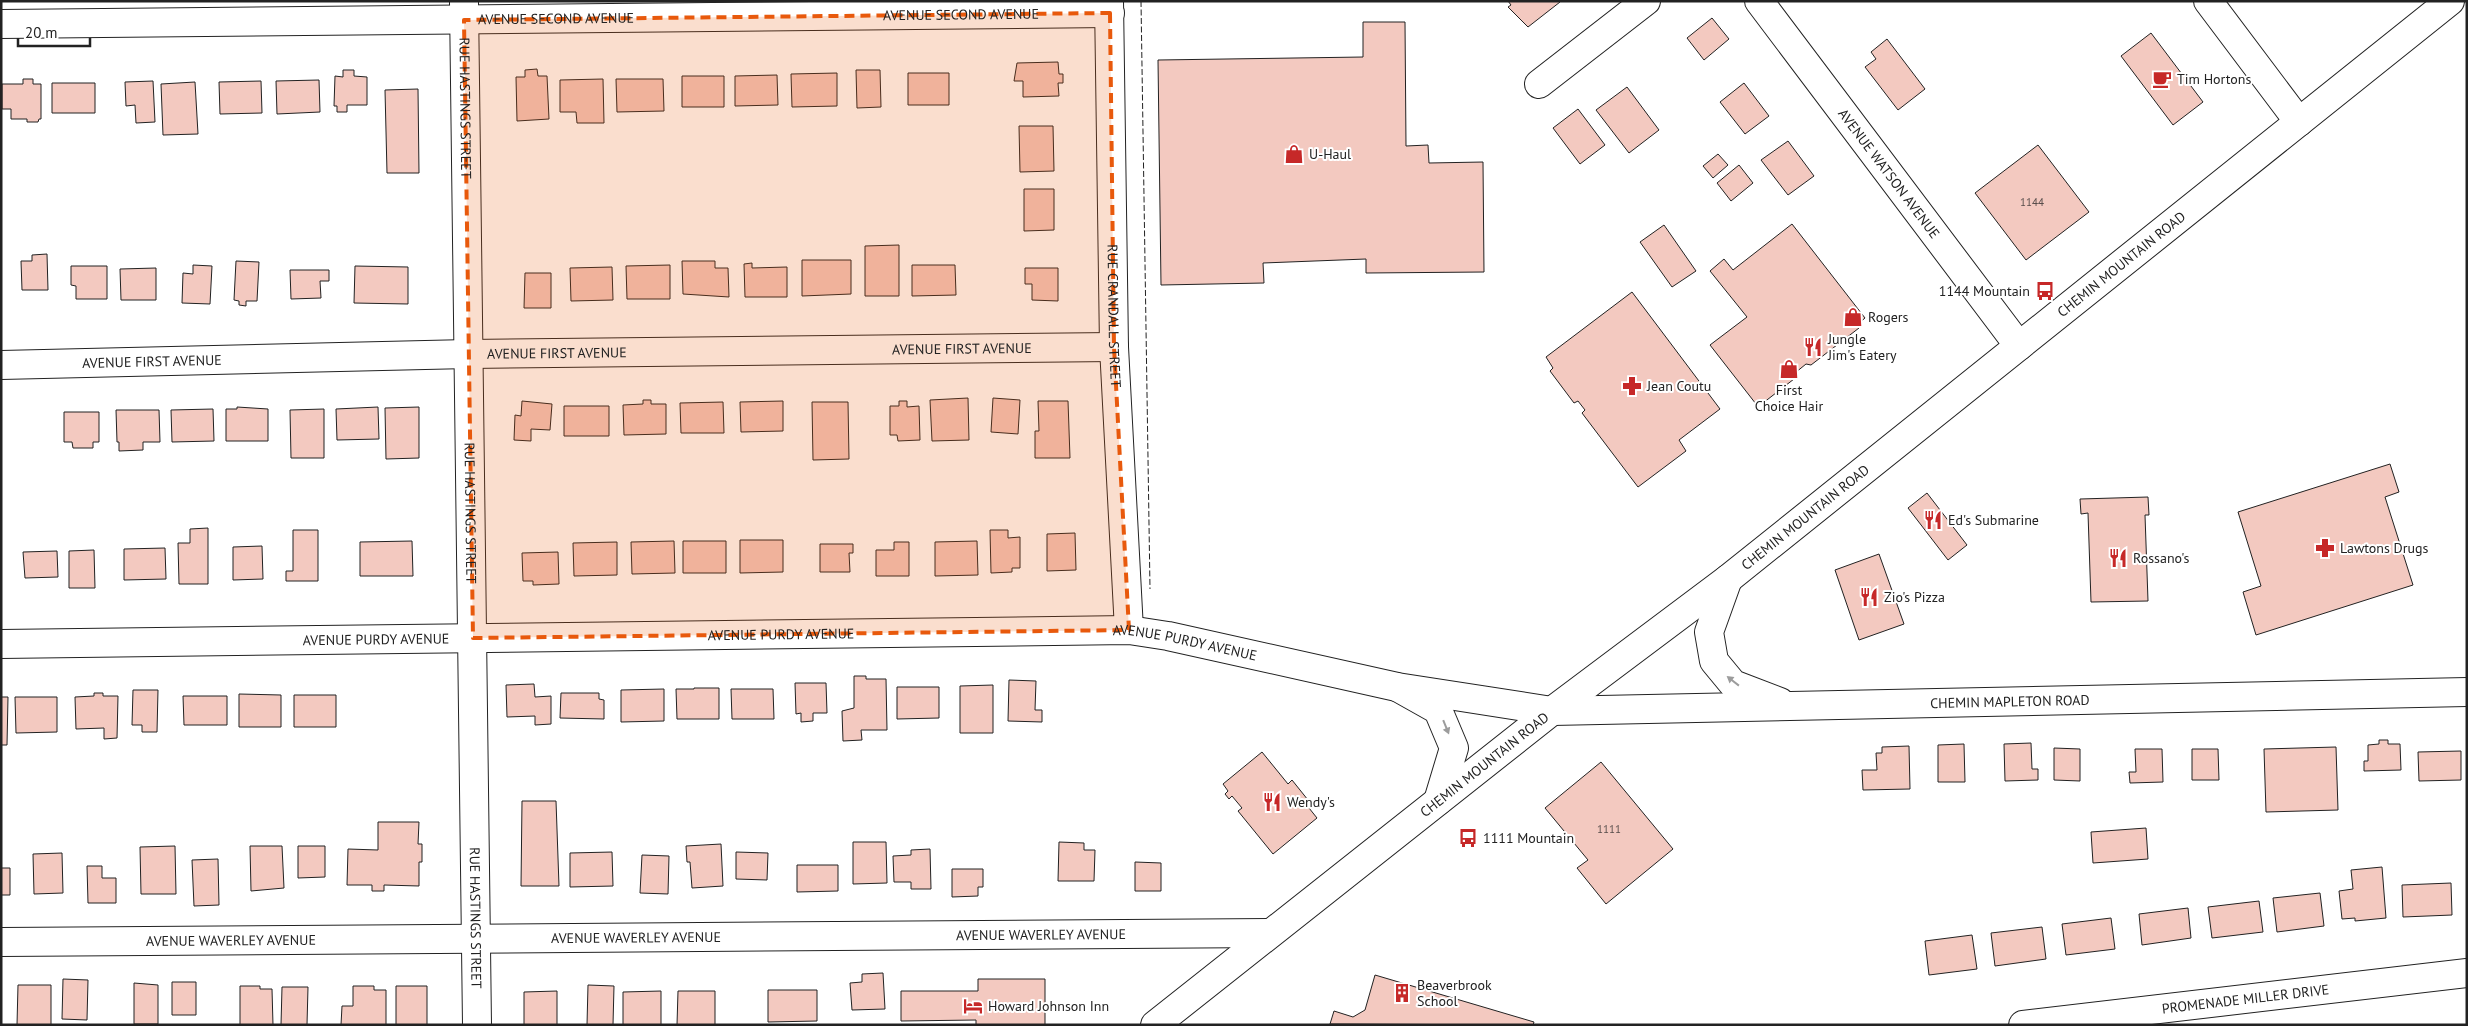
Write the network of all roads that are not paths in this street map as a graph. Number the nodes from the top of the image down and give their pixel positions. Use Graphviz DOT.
graph roads {
  1 [pos="1646,1"];
  2 [pos="1759,1"];
  3 [pos="2208,1"];
  4 [pos="2450,1"];
  5 [pos="1110,7"];
  6 [pos="464,10"];
  7 [pos="1,24"];
  8 [pos="1539,84"];
  9 [pos="2299,122"];
  10 [pos="2019,346"];
  11 [pos="1114,347"];
  12 [pos="468,354"];
  13 [pos="1,365"];
  14 [pos="1728,578"];
  15 [pos="1129,630"];
  16 [pos="473,638"];
  17 [pos="1,644"];
  18 [pos="1397,687"];
  19 [pos="2467,692"];
  20 [pos="1793,708"];
  21 [pos="1552,711"];
  22 [pos="1438,801"];
  23 [pos="1270,933"];
  24 [pos="476,938"];
  25 [pos="1,942"];
  26 [pos="2467,974"];
  27 [pos="477,1025"];
  28 [pos="1155,1025"];
  29 [pos="2023,1025"];
  1 -- 8 [label="street"];
  2 -- 10 [label="street, AVENUE WATSON AVENUE"];
  3 -- 9 [label="street"];
  4 -- 9 [label="street, CHEMIN MOUNTAIN ROAD"];
  5 -- 6 [label="street, AVENUE SECOND AVENUE"];
  5 -- 11 [label="street, RUE CRANDALL STREET"];
  6 -- 7 [label="street, AVENUE SECOND AVENUE"];
  6 -- 12 [label="street, RUE HASTINGS STREET"];
  9 -- 10 [label="street, CHEMIN MOUNTAIN ROAD"];
  10 -- 14 [label="street, CHEMIN MOUNTAIN ROAD"];
  11 -- 12 [label="street, AVENUE FIRST AVENUE"];
  11 -- 15 [label="street, RUE CRANDALL STREET"];
  12 -- 13 [label="street, AVENUE FIRST AVENUE"];
  12 -- 16 [label="street, RUE HASTINGS STREET"];
  20 -- 14 [label="street, one-way"];
  14 -- 21 [label="street, CHEMIN MOUNTAIN ROAD"];
  15 -- 16 [label="street, AVENUE PURDY AVENUE"];
  15 -- 18 [label="street, AVENUE PURDY AVENUE"];
  16 -- 17 [label="street, AVENUE PURDY AVENUE"];
  16 -- 24 [label="street, RUE HASTINGS STREET"];
  18 -- 21 [label="street, AVENUE PURDY AVENUE"];
  18 -- 22 [label="street, one-way"];
  19 -- 20 [label="street, CHEMIN MAPLETON ROAD"];
  20 -- 21 [label="street, CHEMIN MAPLETON ROAD"];
  21 -- 22 [label="street, CHEMIN MOUNTAIN ROAD"];
  22 -- 23 [label="street, CHEMIN MOUNTAIN ROAD"];
  23 -- 24 [label="street, AVENUE WAVERLEY AVENUE"];
  23 -- 28 [label="street, CHEMIN MOUNTAIN ROAD"];
  24 -- 25 [label="street, AVENUE WAVERLEY AVENUE"];
  24 -- 27 [label="street, RUE HASTINGS STREET"];
  26 -- 29 [label="street, PROMENADE MILLER DRIVE"];
}
